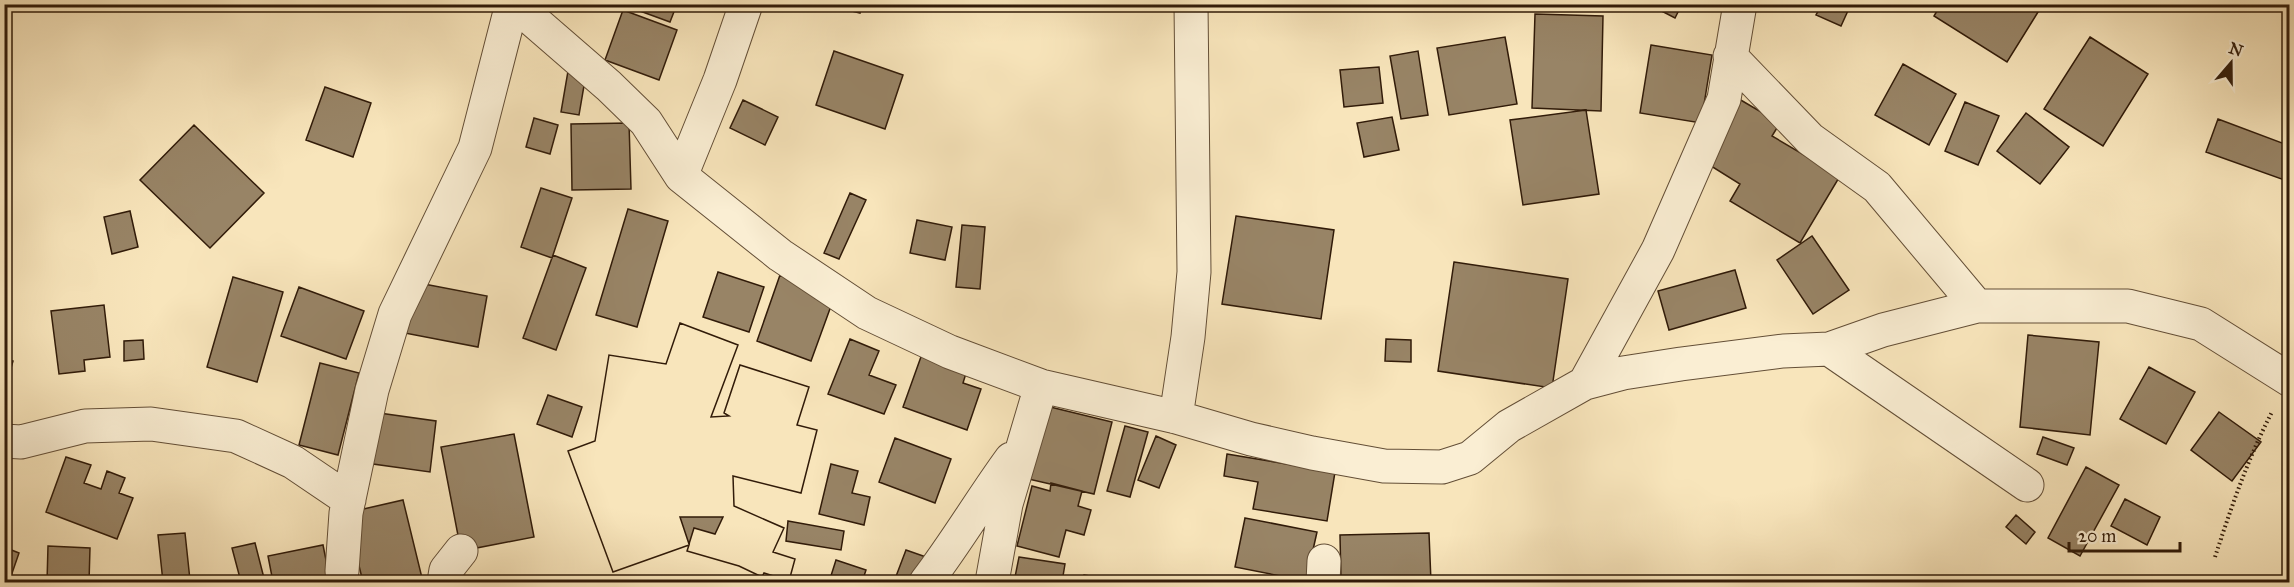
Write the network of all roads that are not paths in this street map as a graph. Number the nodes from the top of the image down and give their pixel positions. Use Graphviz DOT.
graph roads {
  1 [pos="512,4"];
  2 [pos="519,4"];
  3 [pos="746,4"];
  4 [pos="1191,4"];
  5 [pos="1740,4"];
  6 [pos="1730,56"];
  7 [pos="681,176"];
  8 [pos="1977,306"];
  9 [pos="1828,349"];
  10 [pos="1585,383"];
  11 [pos="1041,386"];
  12 [pos="2283,391"];
  13 [pos="1176,417"];
  14 [pos="4,441"];
  15 [pos="1023,443"];
  16 [pos="2027,484"];
  17 [pos="349,500"];
  18 [pos="460,551"];
  19 [pos="342,571"];
  20 [pos="444,582"];
  21 [pos="926,582"];
  22 [pos="992,582"];
  1 -- 17 [label="street"];
  2 -- 7 [label="street"];
  3 -- 7 [label="street"];
  4 -- 13 [label="street"];
  5 -- 6 [label="street"];
  6 -- 8 [label="street"];
  6 -- 10 [label="street"];
  7 -- 11 [label="street"];
  8 -- 9 [label="street"];
  8 -- 12 [label="street"];
  9 -- 10 [label="street"];
  9 -- 16 [label="street"];
  10 -- 13 [label="street"];
  11 -- 13 [label="street"];
  11 -- 15 [label="street"];
  14 -- 17 [label="street"];
  15 -- 21 [label="street"];
  15 -- 22 [label="street"];
  17 -- 19 [label="street"];
  18 -- 20 [label="street"];
}
